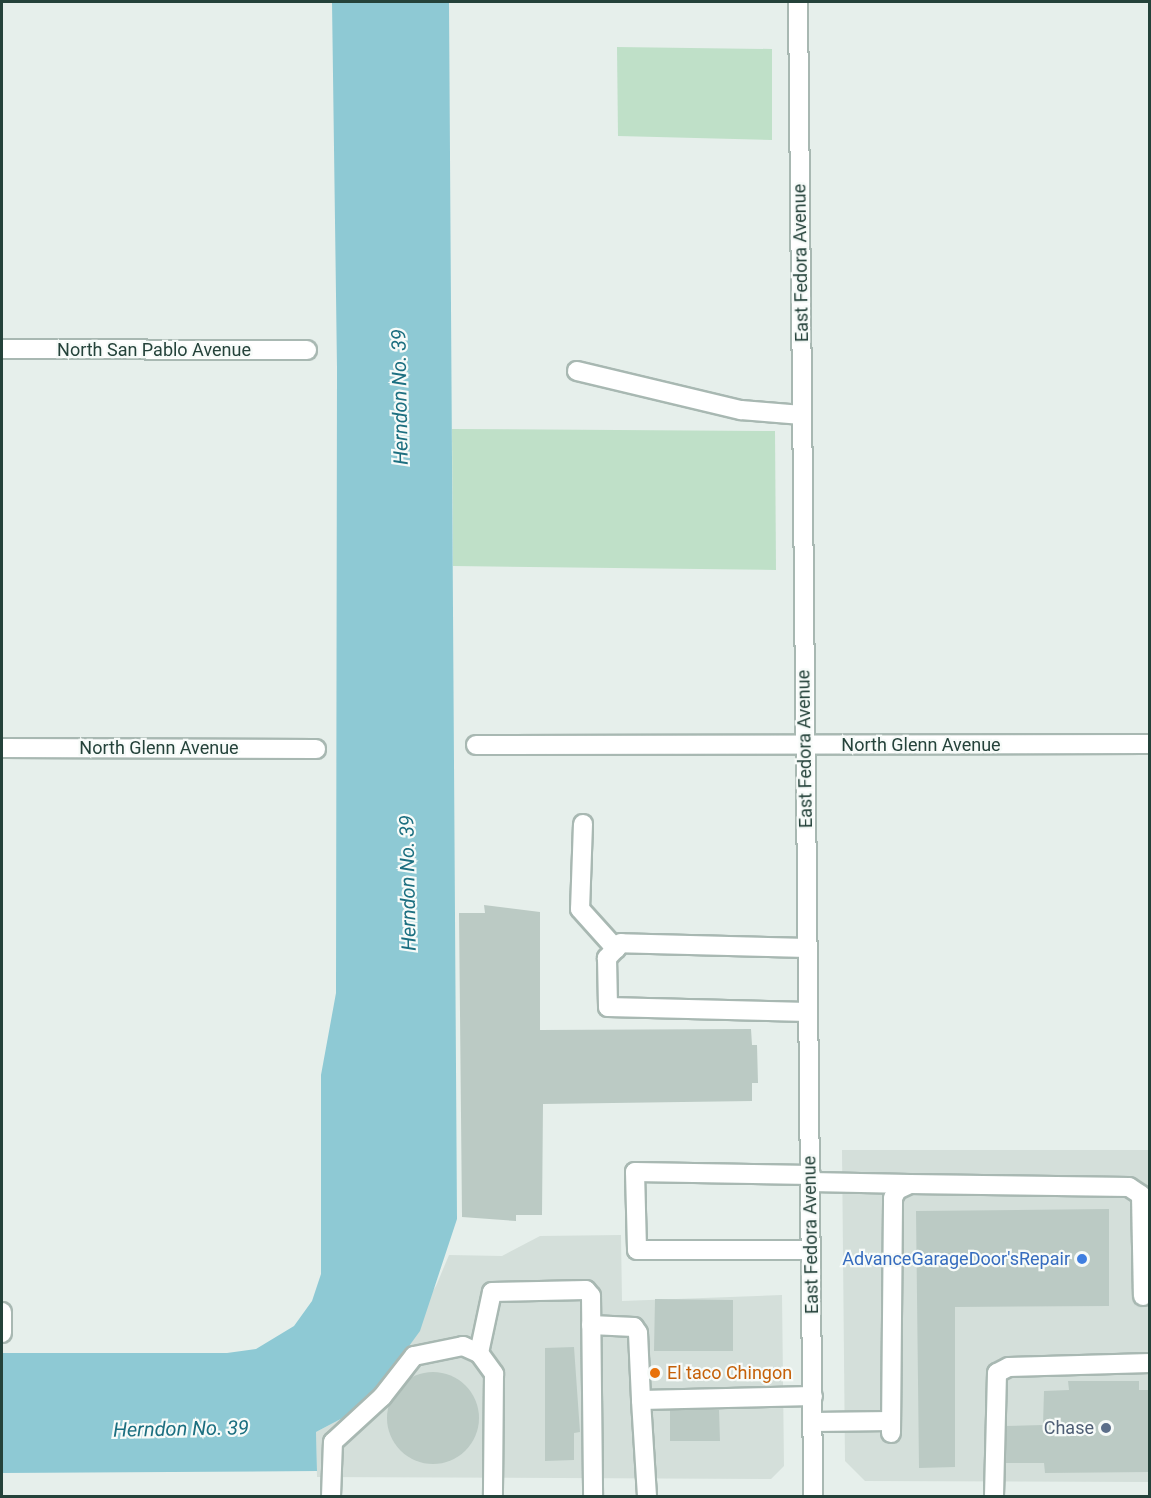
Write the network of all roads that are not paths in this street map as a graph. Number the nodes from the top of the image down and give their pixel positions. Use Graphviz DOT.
graph roads {
  1 [pos="798,2"];
  2 [pos="2,349"];
  3 [pos="307,350"];
  4 [pos="577,371"];
  5 [pos="802,415"];
  6 [pos="1149,744"];
  7 [pos="476,745"];
  8 [pos="805,745"];
  9 [pos="2,748"];
  10 [pos="316,749"];
  11 [pos="583,824"];
  12 [pos="807,948"];
  13 [pos="616,949"];
  14 [pos="808,1012"];
  15 [pos="810,1178"];
  16 [pos="910,1184"];
  17 [pos="1145,1194"];
  18 [pos="811,1250"];
  19 [pos="1143,1296"];
  20 [pos="2,1312"];
  21 [pos="591,1325"];
  22 [pos="2,1333"];
  23 [pos="479,1353"];
  24 [pos="1149,1363"];
  25 [pos="813,1396"];
  26 [pos="641,1400"];
  27 [pos="814,1422"];
  28 [pos="331,1497"];
  29 [pos="493,1497"];
  30 [pos="593,1497"];
  31 [pos="647,1497"];
  32 [pos="813,1497"];
  33 [pos="994,1497"];
  1 -- 5 [label="street, East Fedora Avenue"];
  2 -- 3 [label="street, North San Pablo Avenue"];
  4 -- 5 [label="street"];
  5 -- 8 [label="street, East Fedora Avenue"];
  6 -- 8 [label="street, North Glenn Avenue"];
  7 -- 8 [label="street, North Glenn Avenue"];
  8 -- 12 [label="street, East Fedora Avenue"];
  9 -- 10 [label="street, North Glenn Avenue"];
  11 -- 13 [label="street"];
  12 -- 13 [label="street"];
  12 -- 14 [label="street, East Fedora Avenue"];
  13 -- 14 [label="street"];
  14 -- 15 [label="street, East Fedora Avenue"];
  15 -- 16 [label="street"];
  15 -- 18 [label="street, East Fedora Avenue"];
  15 -- 18 [label="street"];
  16 -- 17 [label="street"];
  16 -- 27 [label="street"];
  17 -- 19 [label="street"];
  18 -- 25 [label="street, East Fedora Avenue"];
  20 -- 22 [label="street"];
  21 -- 23 [label="street"];
  21 -- 26 [label="street"];
  21 -- 30 [label="street"];
  23 -- 28 [label="street"];
  23 -- 29 [label="street"];
  24 -- 33 [label="street"];
  25 -- 26 [label="street"];
  25 -- 27 [label="street, East Fedora Avenue"];
  26 -- 31 [label="street"];
  27 -- 32 [label="street, East Fedora Avenue"];
}
